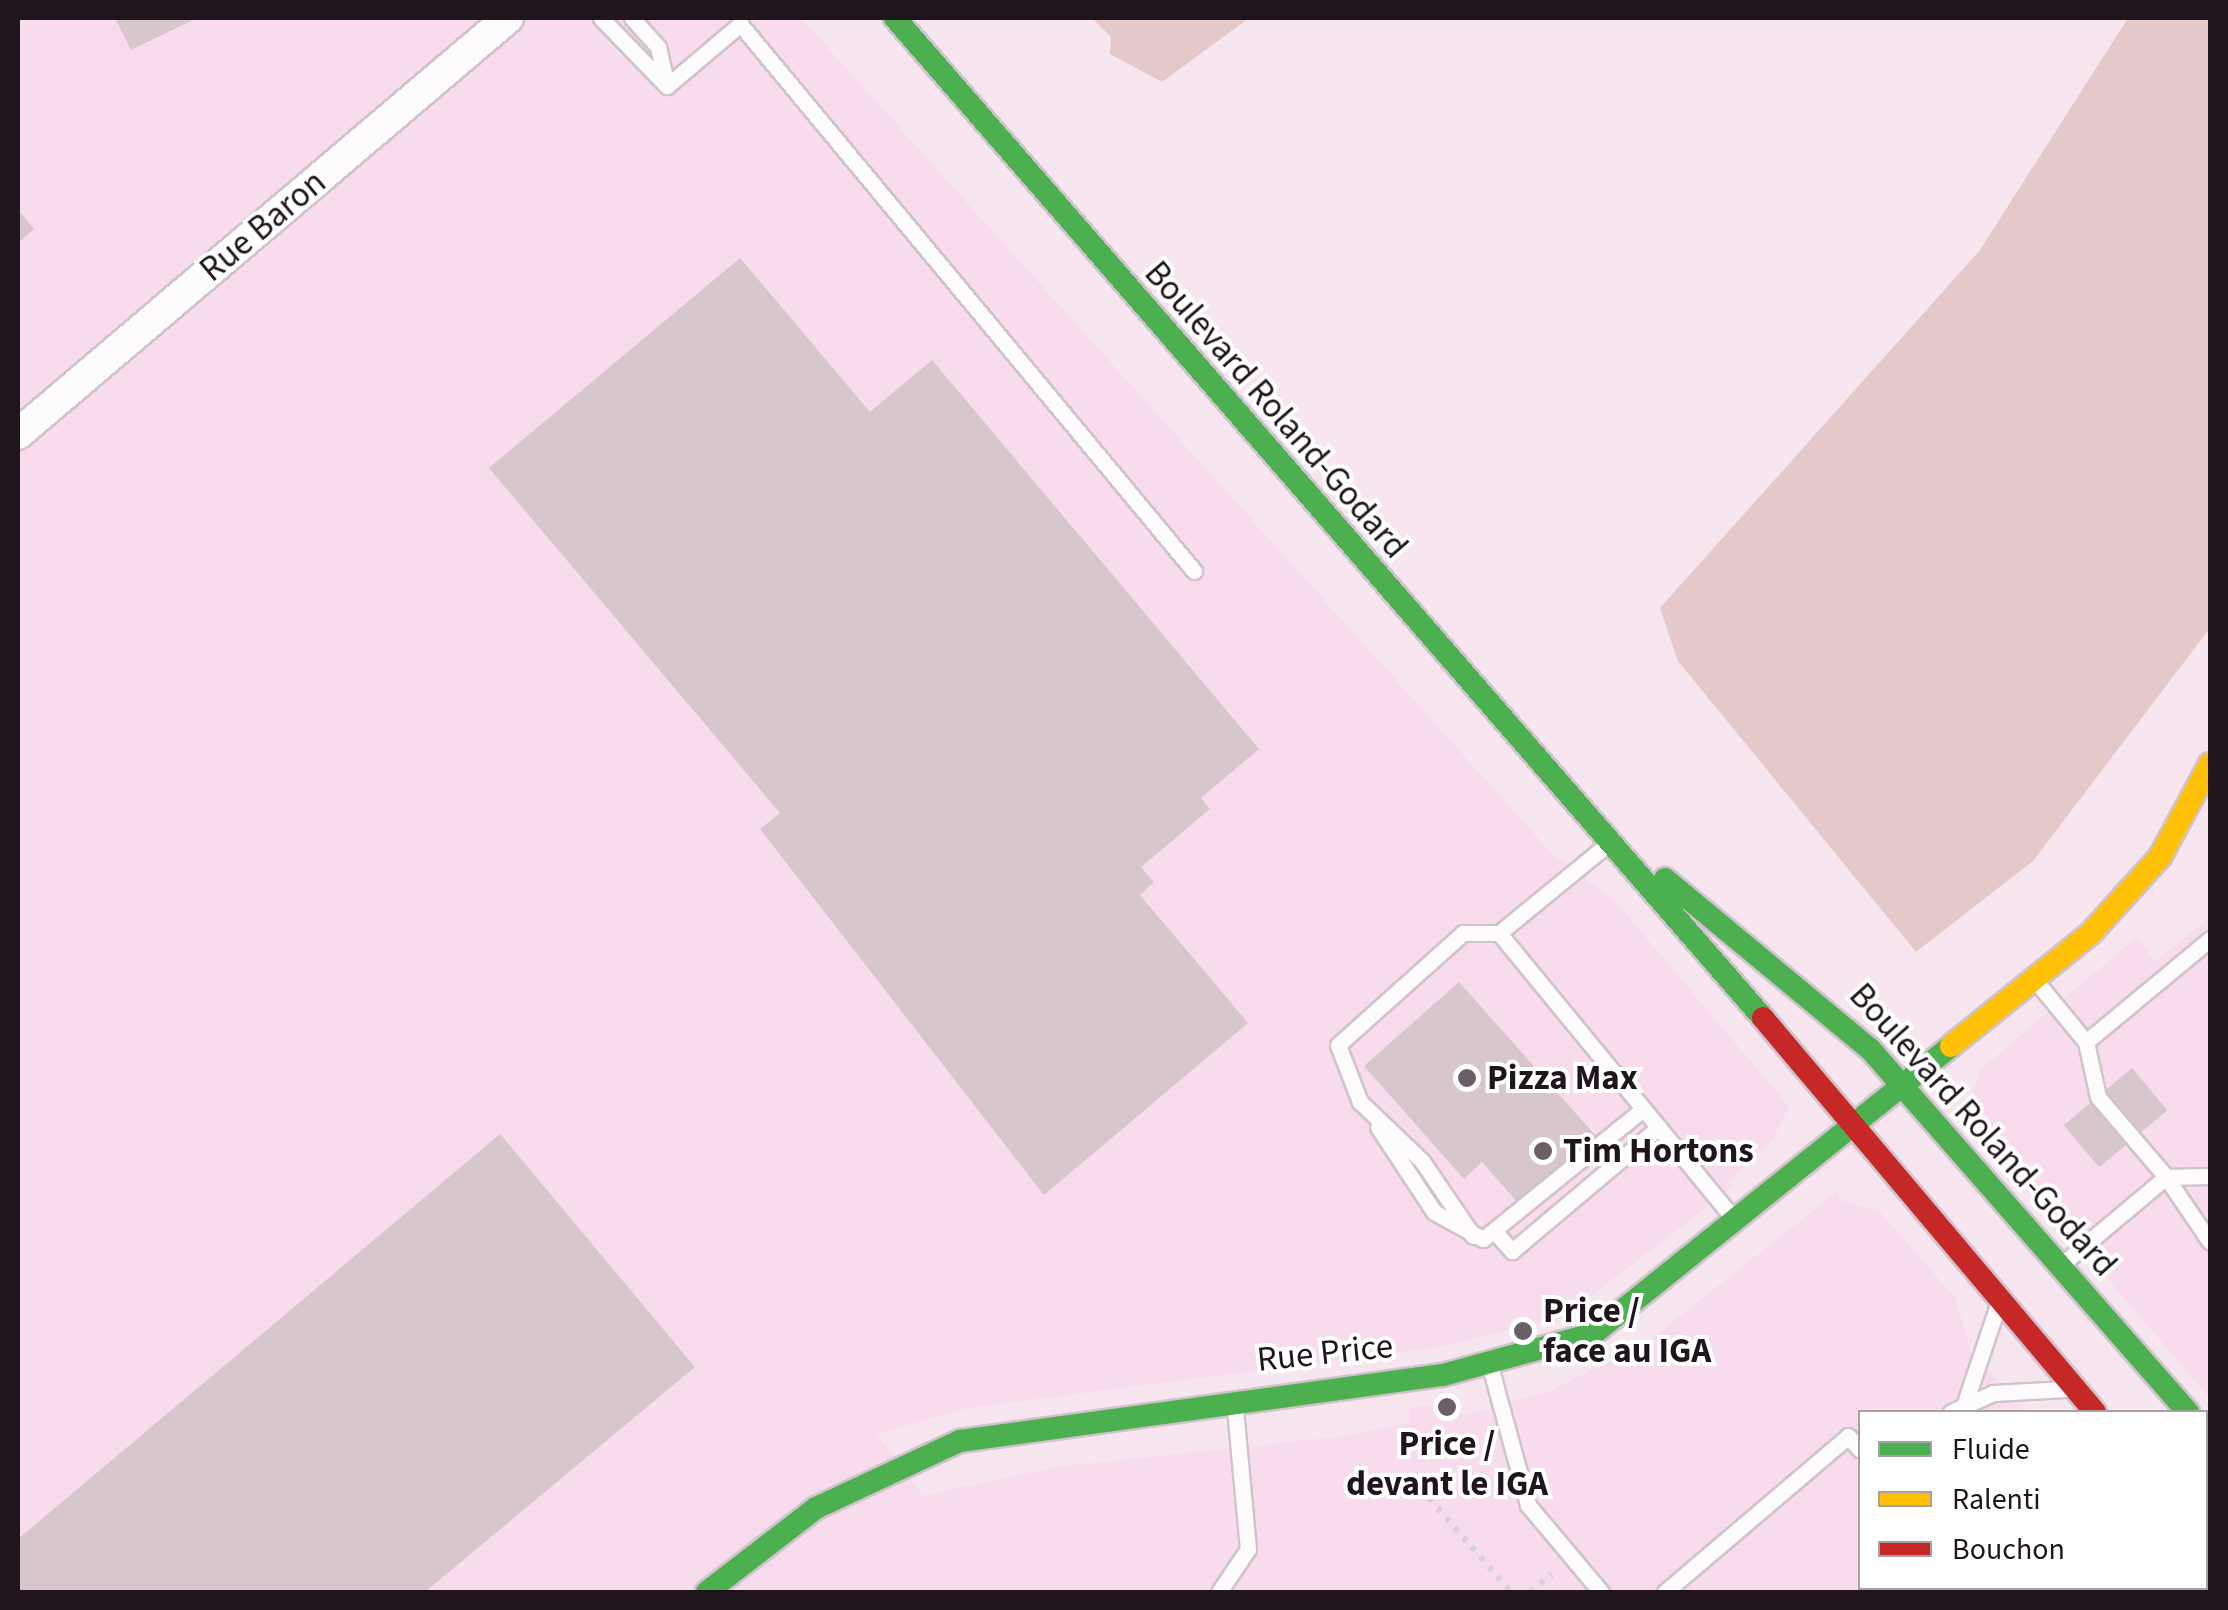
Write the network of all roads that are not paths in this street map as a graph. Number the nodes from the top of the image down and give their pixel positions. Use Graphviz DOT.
graph roads {
  1 [pos="508,18"];
  2 [pos="600,18"];
  3 [pos="632,18"];
  4 [pos="895,18"];
  5 [pos="668,86"];
  6 [pos="18,434"];
  7 [pos="1194,571"];
  8 [pos="2210,764"];
  9 [pos="1613,840"];
  10 [pos="1499,934"];
  11 [pos="2210,940"];
  12 [pos="2035,980"];
  13 [pos="2086,1042"];
  14 [pos="1904,1084"];
  15 [pos="1643,1109"];
  16 [pos="1659,1127"];
  17 [pos="1849,1128"];
  18 [pos="2210,1176"];
  19 [pos="2166,1177"];
  20 [pos="1736,1222"];
  21 [pos="1497,1234"];
  22 [pos="2210,1242"];
  23 [pos="2060,1265"];
  24 [pos="1999,1301"];
  25 [pos="1490,1366"];
  26 [pos="2074,1388"];
  27 [pos="1234,1399"];
  28 [pos="1966,1400"];
  29 [pos="1954,1410"];
  30 [pos="2093,1410"];
  31 [pos="2186,1410"];
  32 [pos="1858,1448"];
  33 [pos="708,1592"];
  34 [pos="1219,1592"];
  35 [pos="1601,1592"];
  36 [pos="1665,1592"];
  1 -- 6 [label="street, Rue Baron"];
  2 -- 5 [label="lane"];
  3 -- 5 [label="lane"];
  4 -- 9 [label="street, Boulevard Roland-Godard"];
  5 -- 7 [label="lane"];
  8 -- 12 [label="street, Rue Price"];
  9 -- 10 [label="lane"];
  9 -- 14 [label="street, Boulevard Roland-Godard"];
  9 -- 17 [label="street, Boulevard Roland-Godard"];
  10 -- 15 [label="lane"];
  10 -- 21 [label="lane"];
  11 -- 13 [label="lane"];
  12 -- 13 [label="lane"];
  12 -- 14 [label="street, Rue Price"];
  13 -- 19 [label="lane"];
  14 -- 17 [label="street, Rue Price"];
  14 -- 23 [label="street, Boulevard Roland-Godard"];
  15 -- 16 [label="lane"];
  15 -- 21 [label="lane"];
  16 -- 20 [label="lane"];
  16 -- 21 [label="lane"];
  17 -- 20 [label="street, Rue Price"];
  17 -- 24 [label="street, Boulevard Roland-Godard"];
  18 -- 19 [label="lane"];
  19 -- 22 [label="lane"];
  19 -- 23 [label="lane"];
  20 -- 25 [label="street, Rue Price"];
  23 -- 31 [label="street, Boulevard Roland-Godard"];
  24 -- 26 [label="street, Boulevard Roland-Godard"];
  24 -- 28 [label="lane"];
  25 -- 27 [label="street, Rue Price"];
  25 -- 35 [label="lane"];
  26 -- 28 [label="lane"];
  26 -- 30 [label="street, Boulevard Roland-Godard"];
  27 -- 33 [label="street, Rue Price"];
  27 -- 34 [label="lane"];
  28 -- 29 [label="lane"];
  32 -- 36 [label="lane"];
}
